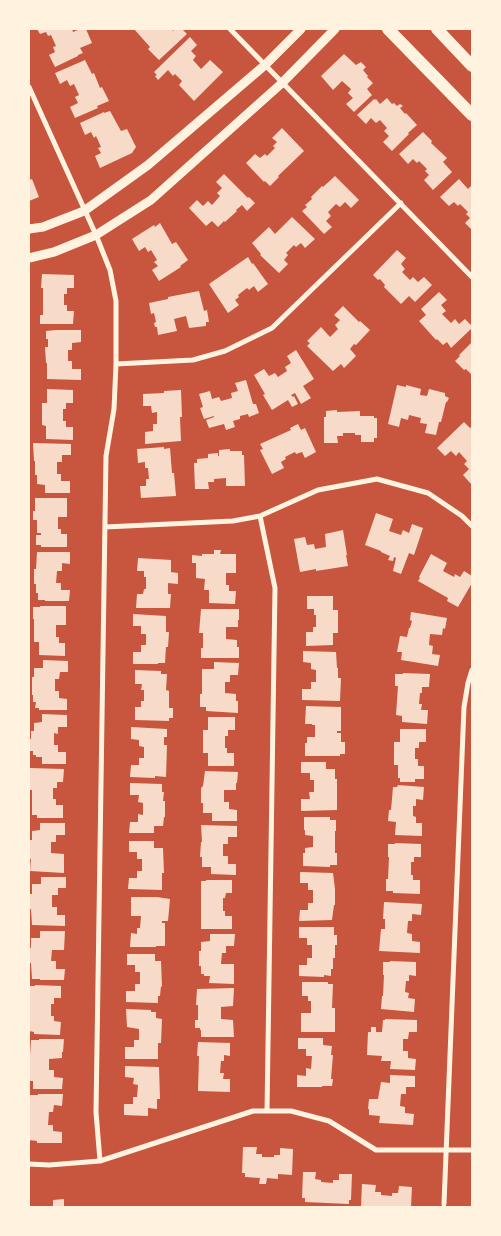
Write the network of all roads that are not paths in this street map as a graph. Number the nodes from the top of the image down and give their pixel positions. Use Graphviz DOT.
graph roads {
  1 [pos="230,29"];
  2 [pos="301,29"];
  3 [pos="335,29"];
  4 [pos="388,29"];
  5 [pos="437,29"];
  6 [pos="265,65"];
  7 [pos="472,66"];
  8 [pos="282,83"];
  9 [pos="29,87"];
  10 [pos="472,115"];
  11 [pos="401,203"];
  12 [pos="84,211"];
  13 [pos="29,229"];
  14 [pos="96,235"];
  15 [pos="29,258"];
  16 [pos="472,277"];
  17 [pos="116,364"];
  18 [pos="260,516"];
  19 [pos="472,526"];
  20 [pos="105,527"];
  21 [pos="472,670"];
  22 [pos="267,1111"];
  23 [pos="446,1150"];
  24 [pos="472,1150"];
  25 [pos="100,1160"];
  26 [pos="29,1164"];
  27 [pos="444,1204"];
  1 -- 6 [label="street"];
  2 -- 6 [label="street"];
  3 -- 8 [label="street"];
  4 -- 10 [label="main road"];
  5 -- 7 [label="main road"];
  6 -- 8 [label="street"];
  6 -- 12 [label="street"];
  8 -- 11 [label="street"];
  8 -- 14 [label="street"];
  9 -- 12 [label="street"];
  11 -- 16 [label="street"];
  11 -- 17 [label="street"];
  12 -- 13 [label="street"];
  12 -- 14 [label="street"];
  14 -- 15 [label="street"];
  14 -- 17 [label="street"];
  17 -- 20 [label="street"];
  18 -- 19 [label="street"];
  18 -- 20 [label="street"];
  18 -- 22 [label="street"];
  20 -- 25 [label="street"];
  21 -- 23 [label="street"];
  22 -- 23 [label="street"];
  22 -- 25 [label="street"];
  23 -- 24 [label="street"];
  23 -- 27 [label="street"];
  25 -- 26 [label="street"];
}
